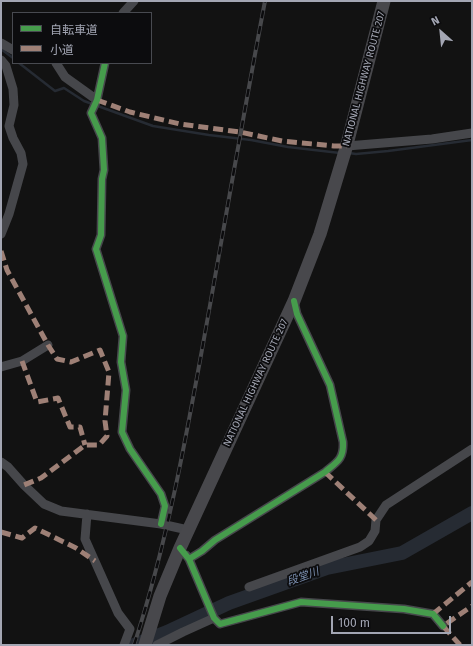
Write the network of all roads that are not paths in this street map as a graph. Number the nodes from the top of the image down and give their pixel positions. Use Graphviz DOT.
graph roads {
  1 [pos="134,1"];
  2 [pos="384,1"];
  3 [pos="124,12"];
  4 [pos="1,44"];
  5 [pos="12,50"];
  6 [pos="1,60"];
  7 [pos="57,64"];
  8 [pos="105,64"];
  9 [pos="97,100"];
  10 [pos="472,133"];
  11 [pos="345,151"];
  12 [pos="1,234"];
  13 [pos="294,301"];
  14 [pos="48,345"];
  15 [pos="1,367"];
  16 [pos="472,450"];
  17 [pos="1,462"];
  18 [pos="87,514"];
  19 [pos="161,524"];
  20 [pos="188,530"];
  21 [pos="180,548"];
  22 [pos="189,559"];
  23 [pos="249,587"];
  24 [pos="214,618"];
  25 [pos="443,626"];
  26 [pos="124,644"];
  27 [pos="145,645"];
  28 [pos="156,645"];
  1 -- 3 [label="street"];
  2 -- 11 [label="highway, NATIONAL HIGHWAY ROUTE 207"];
  4 -- 5 [label="street"];
  6 -- 12 [label="street"];
  7 -- 9 [label="street"];
  8 -- 9 [label="street"];
  9 -- 19 [label="street"];
  10 -- 11 [label="street"];
  11 -- 13 [label="highway, NATIONAL HIGHWAY ROUTE 207"];
  13 -- 20 [label="highway, NATIONAL HIGHWAY ROUTE 207"];
  13 -- 22 [label="street"];
  14 -- 15 [label="street"];
  16 -- 23 [label="street"];
  17 -- 18 [label="street"];
  18 -- 19 [label="street"];
  18 -- 26 [label="street"];
  19 -- 20 [label="street"];
  20 -- 21 [label="highway, NATIONAL HIGHWAY ROUTE 207"];
  21 -- 22 [label="street"];
  21 -- 27 [label="highway, NATIONAL HIGHWAY ROUTE 207"];
  22 -- 24 [label="street"];
  24 -- 25 [label="street"];
  24 -- 28 [label="street"];
}
